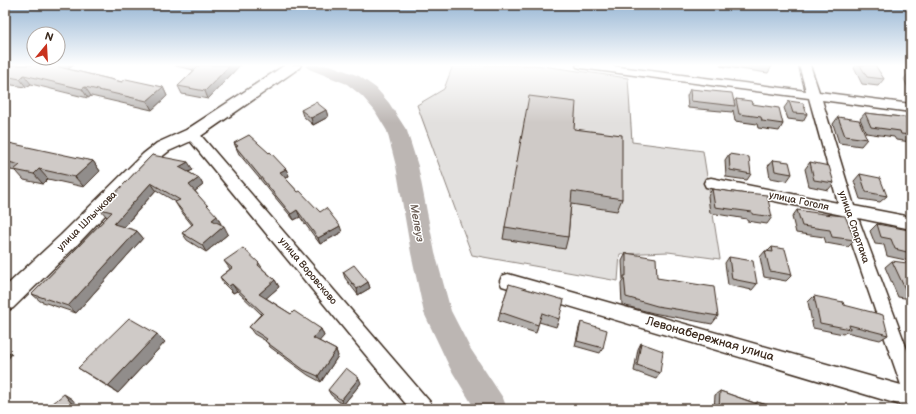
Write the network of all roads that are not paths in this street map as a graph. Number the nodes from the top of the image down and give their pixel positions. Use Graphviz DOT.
graph roads {
  1 [pos="267,84"];
  2 [pos="736,84"];
  3 [pos="811,84"];
  4 [pos="814,94"];
  5 [pos="911,108"];
  6 [pos="192,134"];
  7 [pos="711,183"];
  8 [pos="848,211"];
  9 [pos="911,223"];
  10 [pos="508,281"];
  11 [pos="5,301"];
  12 [pos="911,386"];
  13 [pos="911,398"];
  14 [pos="423,409"];
  1 -- 6 [label="street, улица Шлычкова"];
  2 -- 4 [label="street"];
  3 -- 4 [label="street, улица Спартака"];
  4 -- 5 [label="street"];
  4 -- 8 [label="street, улица Спартака"];
  6 -- 11 [label="street, улица Шлычкова"];
  6 -- 14 [label="street, улица Воровсково"];
  7 -- 8 [label="street, улица Гоголя"];
  8 -- 9 [label="street, улица Гоголя"];
  8 -- 12 [label="street, улица Спартака"];
  10 -- 13 [label="street, Левонабережная улица"];
}
